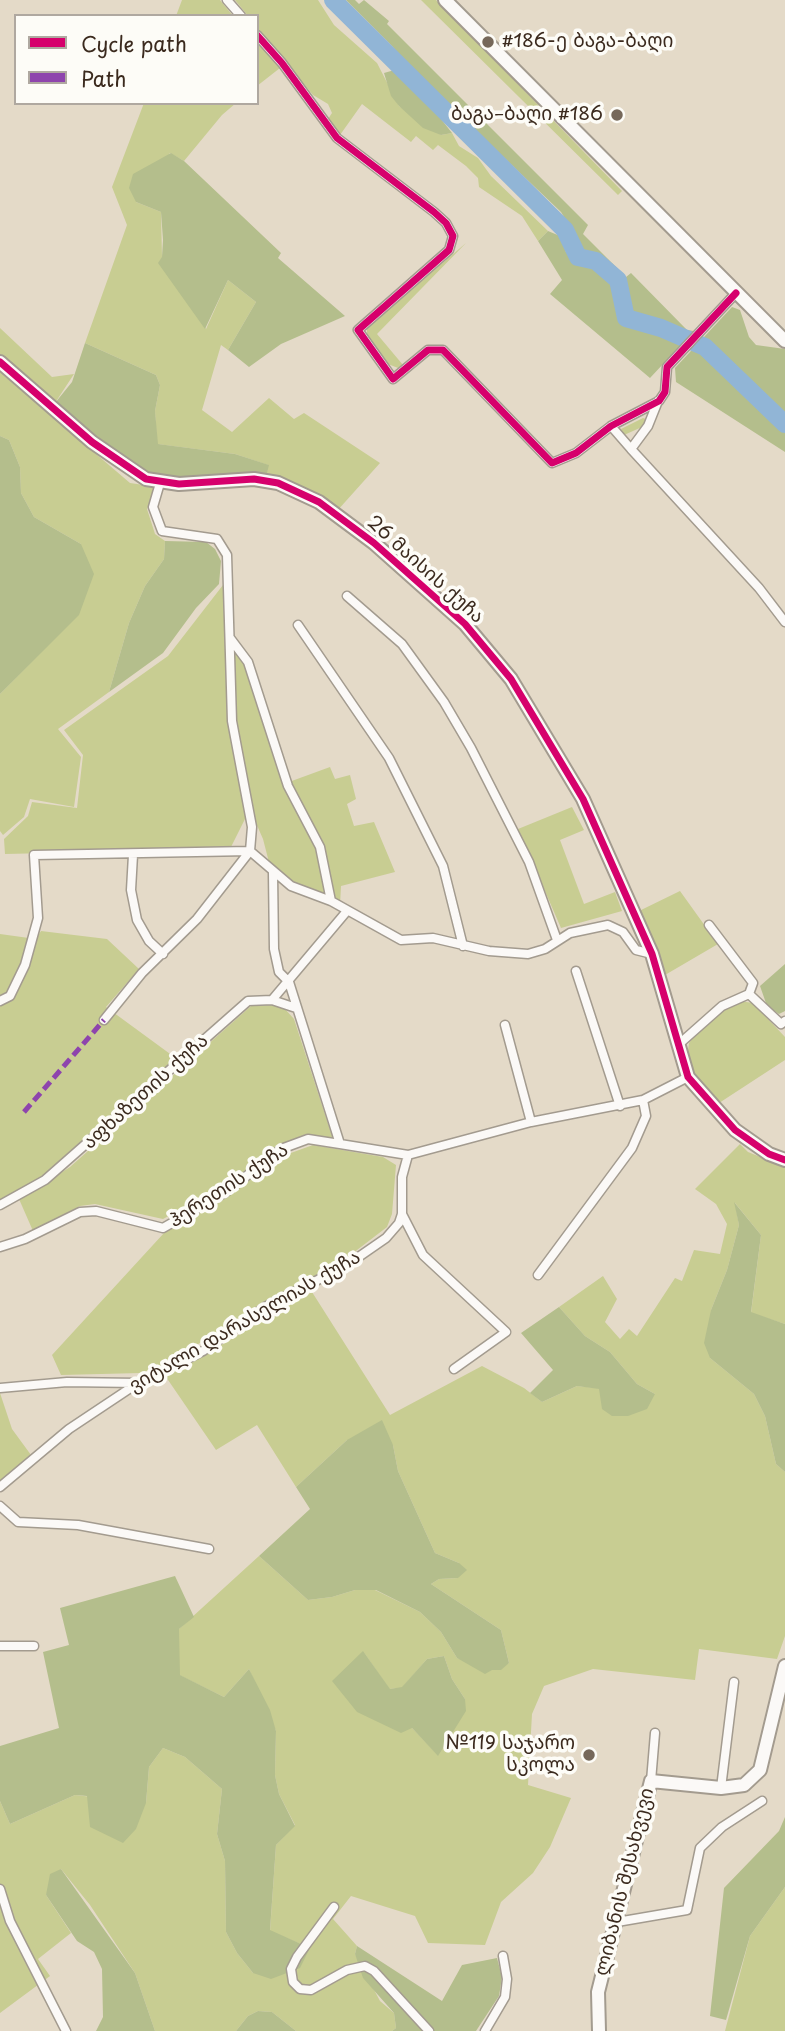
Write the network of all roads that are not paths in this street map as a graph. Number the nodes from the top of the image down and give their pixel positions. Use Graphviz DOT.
graph roads {
  1 [pos="227,0"];
  2 [pos="445,0"];
  3 [pos="239,14"];
  4 [pos="259,37"];
  5 [pos="736,293"];
  6 [pos="785,341"];
  7 [pos="0,362"];
  8 [pos="659,401"];
  9 [pos="611,426"];
  10 [pos="631,449"];
  11 [pos="160,483"];
  12 [pos="346,596"];
  13 [pos="785,622"];
  14 [pos="298,625"];
  15 [pos="229,636"];
  16 [pos="250,851"];
  17 [pos="133,855"];
  18 [pos="272,873"];
  19 [pos="331,901"];
  20 [pos="347,911"];
  21 [pos="709,925"];
  22 [pos="557,940"];
  23 [pos="463,946"];
  24 [pos="163,954"];
  25 [pos="652,954"];
  26 [pos="576,971"];
  27 [pos="289,982"];
  28 [pos="749,994"];
  29 [pos="272,1000"];
  30 [pos="0,1001"];
  31 [pos="296,1008"];
  32 [pos="104,1020"];
  33 [pos="785,1021"];
  34 [pos="505,1025"];
  35 [pos="678,1045"];
  36 [pos="688,1077"];
  37 [pos="643,1100"];
  38 [pos="620,1106"];
  39 [pos="531,1122"];
  40 [pos="340,1144"];
  41 [pos="408,1155"];
  42 [pos="785,1160"];
  43 [pos="0,1205"];
  44 [pos="402,1214"];
  45 [pos="0,1247"];
  46 [pos="538,1275"];
  47 [pos="454,1369"];
  48 [pos="138,1383"];
  49 [pos="0,1388"];
  50 [pos="0,1487"];
  51 [pos="0,1506"];
  52 [pos="209,1549"];
  53 [pos="0,1646"];
  54 [pos="34,1646"];
  55 [pos="785,1666"];
  56 [pos="734,1682"];
  57 [pos="655,1733"];
  58 [pos="651,1781"];
  59 [pos="721,1788"];
  60 [pos="762,1801"];
  61 [pos="0,1889"];
  62 [pos="334,1907"];
  63 [pos="617,1922"];
  64 [pos="503,1956"];
  65 [pos="66,2031"];
  66 [pos="429,2031"];
  67 [pos="485,2031"];
  68 [pos="599,2031"];
  1 -- 3 [label="street"];
  2 -- 5 [label="street"];
  4 -- 9 [label="street"];
  5 -- 6 [label="street"];
  5 -- 8 [label="street"];
  7 -- 11 [label="street, 26 მაისის ქუჩა"];
  8 -- 9 [label="street"];
  8 -- 10 [label="street"];
  9 -- 10 [label="street"];
  10 -- 13 [label="street"];
  11 -- 15 [label="street"];
  11 -- 25 [label="street, 26 მაისის ქუჩა"];
  12 -- 22 [label="street"];
  14 -- 23 [label="street"];
  15 -- 16 [label="street"];
  15 -- 19 [label="street"];
  16 -- 17 [label="street"];
  16 -- 18 [label="street"];
  16 -- 24 [label="street"];
  17 -- 24 [label="street"];
  17 -- 30 [label="street"];
  18 -- 19 [label="street"];
  18 -- 27 [label="street"];
  19 -- 20 [label="street"];
  20 -- 23 [label="street"];
  20 -- 27 [label="street"];
  21 -- 28 [label="street"];
  22 -- 23 [label="street"];
  22 -- 25 [label="street"];
  24 -- 32 [label="street"];
  25 -- 35 [label="street, 26 მაისის ქუჩა"];
  26 -- 38 [label="street"];
  27 -- 29 [label="street"];
  27 -- 31 [label="street"];
  28 -- 33 [label="street"];
  28 -- 35 [label="street"];
  29 -- 31 [label="street"];
  29 -- 43 [label="street, აფხაზეთის ქუჩა"];
  31 -- 40 [label="street"];
  34 -- 39 [label="street"];
  35 -- 36 [label="street, 26 მაისის ქუჩა"];
  36 -- 37 [label="street"];
  36 -- 42 [label="street"];
  37 -- 38 [label="street"];
  37 -- 46 [label="street"];
  38 -- 39 [label="street"];
  39 -- 41 [label="street"];
  40 -- 41 [label="street, ჰერეთის ქუჩა"];
  40 -- 45 [label="street, ჰერეთის ქუჩა"];
  41 -- 44 [label="street"];
  44 -- 47 [label="street"];
  44 -- 48 [label="street, ვიტალი დარასელიას ქუჩა"];
  48 -- 49 [label="street"];
  48 -- 50 [label="street, ვიტალი დარასელიას ქუჩა"];
  51 -- 52 [label="street"];
  53 -- 54 [label="street"];
  55 -- 59 [label="street"];
  56 -- 59 [label="street"];
  57 -- 58 [label="street, ლიბანის შესახვევი"];
  58 -- 59 [label="street"];
  58 -- 63 [label="street, ლიბანის შესახვევი"];
  60 -- 63 [label="street"];
  61 -- 65 [label="street"];
  62 -- 66 [label="street"];
  63 -- 68 [label="street, ლიბანის შესახვევი"];
  64 -- 67 [label="street"];
}
